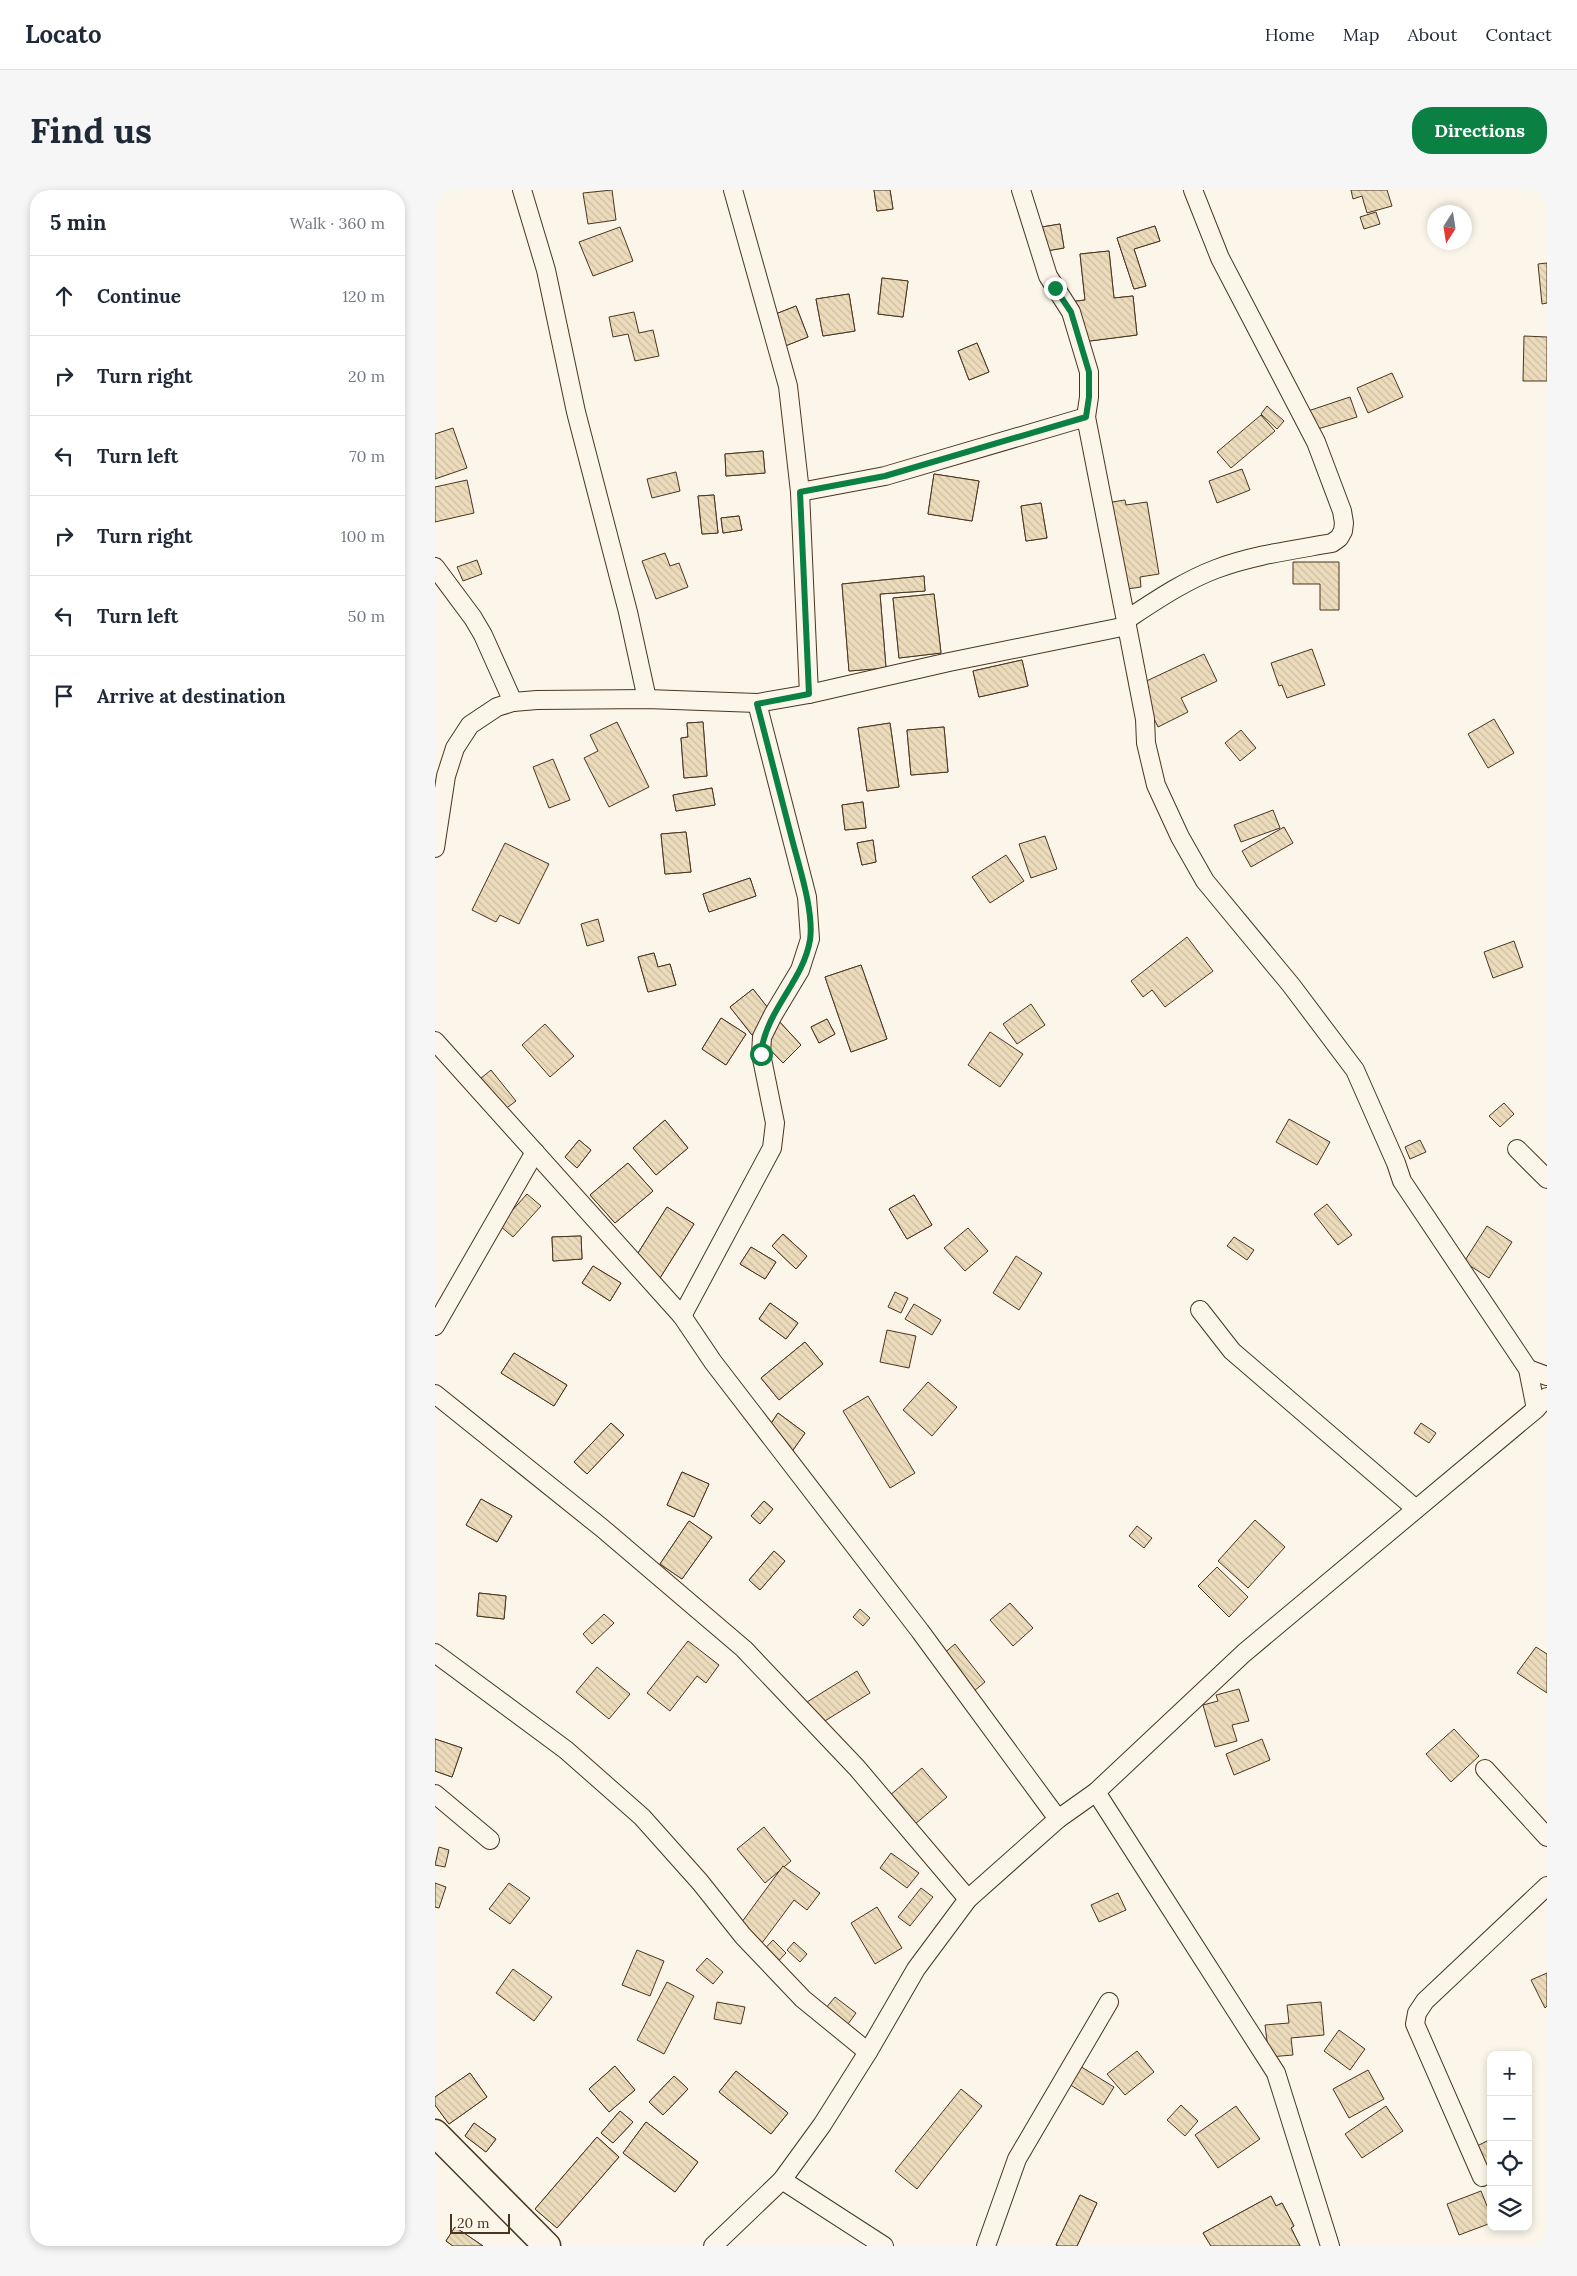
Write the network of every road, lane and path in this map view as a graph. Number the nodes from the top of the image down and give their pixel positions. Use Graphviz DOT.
graph roads {
  1 [pos="522,190"];
  2 [pos="733,190"];
  3 [pos="1021,190"];
  4 [pos="1193,190"];
  5 [pos="1086,417"];
  6 [pos="800,492"];
  7 [pos="435,567"];
  8 [pos="1127,623"];
  9 [pos="809,694"];
  10 [pos="647,700"];
  11 [pos="513,702"];
  12 [pos="757,704"];
  13 [pos="435,848"];
  14 [pos="435,1041"];
  15 [pos="1517,1149"];
  16 [pos="535,1152"];
  17 [pos="1547,1179"];
  18 [pos="1200,1310"];
  19 [pos="682,1316"];
  20 [pos="435,1326"];
  21 [pos="1528,1369"];
  22 [pos="1547,1376"];
  23 [pos="435,1394"];
  24 [pos="1541,1403"];
  25 [pos="1416,1509"];
  26 [pos="435,1653"];
  27 [pos="1485,1769"];
  28 [pos="1097,1792"];
  29 [pos="435,1794"];
  30 [pos="1058,1819"];
  31 [pos="1547,1836"];
  32 [pos="490,1840"];
  33 [pos="1547,1886"];
  34 [pos="968,1899"];
  35 [pos="1109,2002"];
  36 [pos="868,2052"];
  37 [pos="435,2133"];
  38 [pos="1482,2177"];
  39 [pos="782,2180"];
  40 [pos="547,2246"];
  41 [pos="713,2246"];
  42 [pos="883,2246"];
  43 [pos="986,2246"];
  44 [pos="1330,2246"];
  1 -- 10 [label="street"];
  2 -- 6 [label="street"];
  3 -- 5 [label="street"];
  4 -- 8 [label="street"];
  5 -- 6 [label="street"];
  5 -- 8 [label="street"];
  6 -- 9 [label="street"];
  7 -- 11 [label="street"];
  8 -- 9 [label="street"];
  8 -- 21 [label="street"];
  9 -- 12 [label="street"];
  10 -- 11 [label="street"];
  10 -- 12 [label="street"];
  11 -- 13 [label="street"];
  12 -- 19 [label="street"];
  14 -- 16 [label="street"];
  15 -- 17 [label="street"];
  16 -- 19 [label="street"];
  16 -- 20 [label="street"];
  18 -- 25 [label="street"];
  19 -- 30 [label="street"];
  21 -- 22 [label="street"];
  21 -- 24 [label="street"];
  23 -- 34 [label="street"];
  24 -- 25 [label="street"];
  25 -- 28 [label="street"];
  26 -- 36 [label="street"];
  27 -- 31 [label="street"];
  28 -- 30 [label="street"];
  28 -- 44 [label="street"];
  29 -- 32 [label="street"];
  30 -- 34 [label="street"];
  33 -- 38 [label="street"];
  34 -- 36 [label="street"];
  35 -- 43 [label="street"];
  36 -- 39 [label="street"];
  37 -- 40 [label="street"];
  39 -- 41 [label="street"];
  39 -- 42 [label="street"];
}
